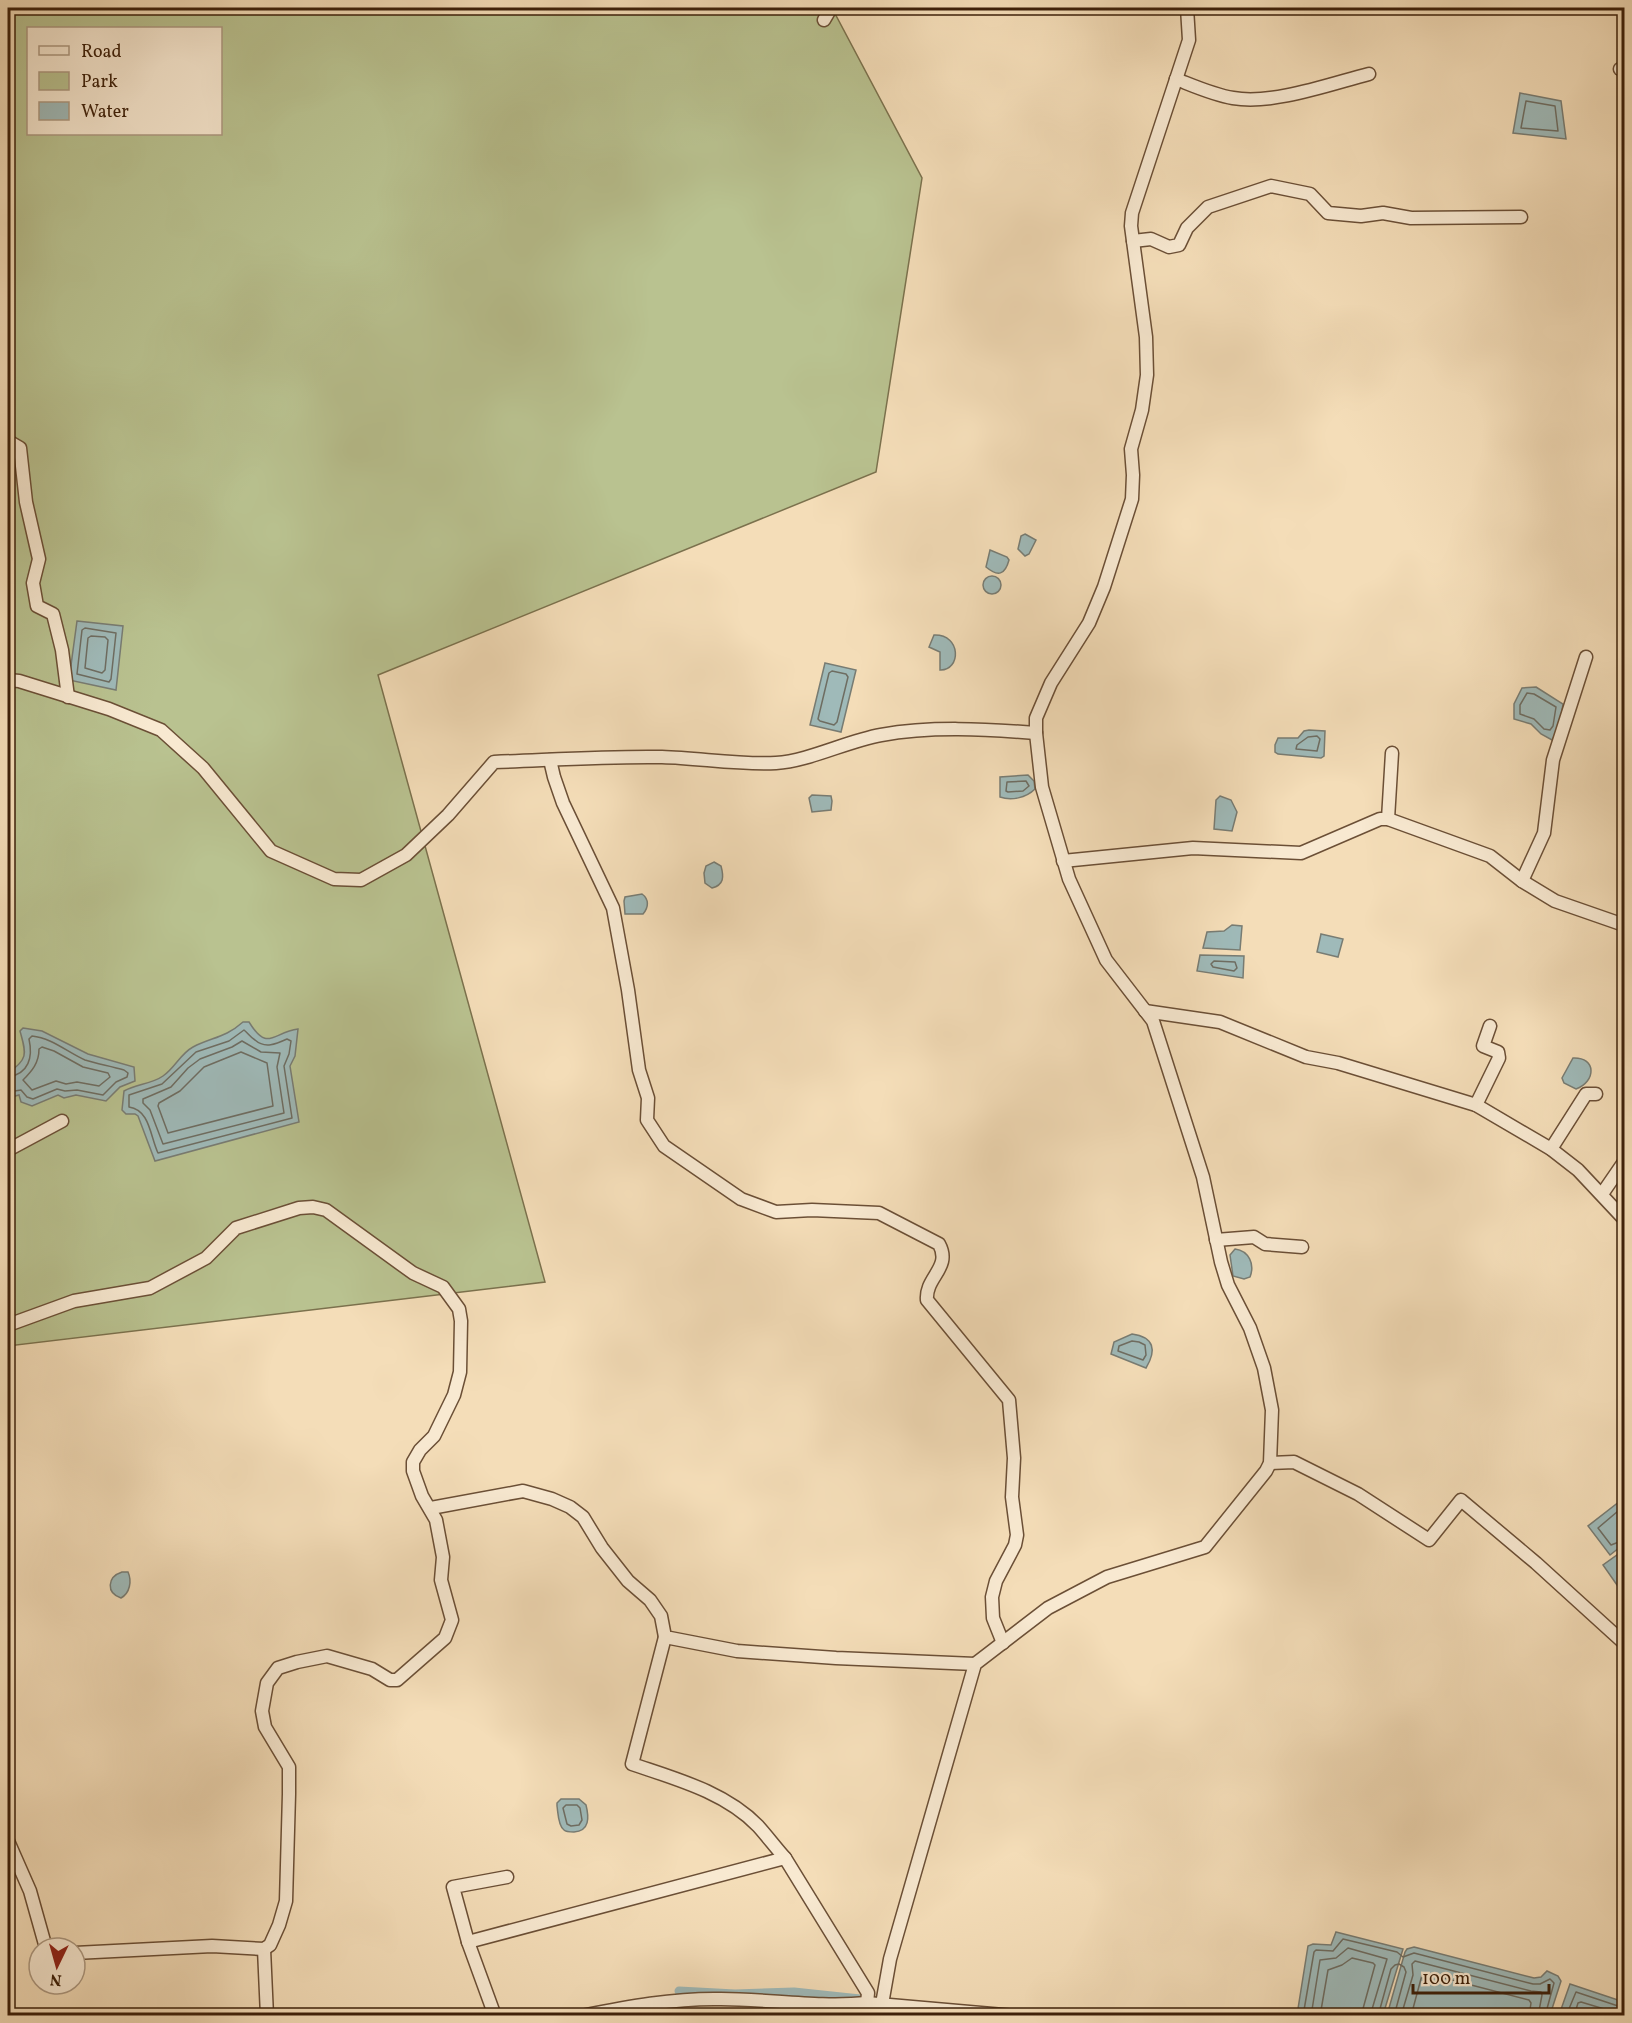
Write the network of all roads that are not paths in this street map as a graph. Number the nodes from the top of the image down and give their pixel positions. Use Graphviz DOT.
graph roads {
  1 [pos="831,8"];
  2 [pos="1187,8"];
  3 [pos="824,20"];
  4 [pos="1369,74"];
  5 [pos="1176,80"];
  6 [pos="1521,217"];
  7 [pos="1133,241"];
  8 [pos="8,441"];
  9 [pos="1586,657"];
  10 [pos="8,680"];
  11 [pos="68,696"];
  12 [pos="1036,733"];
  13 [pos="1392,753"];
  14 [pos="550,760"];
  15 [pos="1388,819"];
  16 [pos="1063,861"];
  17 [pos="1522,881"];
  18 [pos="1624,925"];
  19 [pos="1145,1011"];
  20 [pos="1490,1026"];
  21 [pos="1596,1094"];
  22 [pos="1476,1105"];
  23 [pos="62,1121"];
  24 [pos="1551,1149"];
  25 [pos="8,1150"];
  26 [pos="1624,1162"];
  27 [pos="1602,1194"];
  28 [pos="1624,1219"];
  29 [pos="1216,1240"];
  30 [pos="1302,1247"];
  31 [pos="8,1325"];
  32 [pos="1270,1463"];
  33 [pos="431,1508"];
  34 [pos="665,1637"];
  35 [pos="1003,1643"];
  36 [pos="1624,1643"];
  37 [pos="975,1664"];
  38 [pos="8,1841"];
  39 [pos="785,1858"];
  40 [pos="507,1877"];
  41 [pos="43,1936"];
  42 [pos="468,1942"];
  43 [pos="264,1949"];
  44 [pos="87,1952"];
  45 [pos="867,2003"];
  46 [pos="882,2004"];
  47 [pos="841,2010"];
  48 [pos="267,2016"];
  49 [pos="495,2016"];
  50 [pos="581,2016"];
  51 [pos="1015,2016"];
  1 -- 3 [label="street"];
  2 -- 5 [label="street"];
  4 -- 5 [label="street"];
  5 -- 7 [label="street"];
  6 -- 7 [label="street"];
  7 -- 12 [label="street"];
  8 -- 11 [label="street"];
  9 -- 17 [label="street"];
  10 -- 11 [label="street"];
  11 -- 14 [label="street"];
  12 -- 14 [label="street"];
  12 -- 16 [label="street"];
  13 -- 15 [label="street"];
  14 -- 35 [label="street"];
  15 -- 16 [label="street"];
  15 -- 17 [label="street"];
  16 -- 19 [label="street"];
  17 -- 18 [label="street"];
  19 -- 22 [label="street"];
  19 -- 29 [label="street"];
  20 -- 22 [label="street"];
  21 -- 24 [label="street"];
  22 -- 24 [label="street"];
  23 -- 25 [label="street"];
  24 -- 27 [label="street"];
  26 -- 27 [label="street"];
  27 -- 28 [label="street"];
  29 -- 30 [label="street"];
  29 -- 32 [label="street"];
  31 -- 33 [label="street"];
  32 -- 35 [label="street"];
  32 -- 36 [label="street"];
  33 -- 34 [label="street"];
  33 -- 43 [label="street"];
  34 -- 37 [label="street"];
  34 -- 39 [label="street"];
  35 -- 37 [label="street"];
  37 -- 46 [label="street"];
  38 -- 41 [label="street"];
  39 -- 42 [label="street"];
  39 -- 45 [label="street"];
  40 -- 42 [label="street"];
  42 -- 49 [label="street"];
  43 -- 44 [label="street"];
  43 -- 48 [label="street"];
  45 -- 46 [label="street"];
  45 -- 47 [label="street"];
  46 -- 51 [label="street"];
  47 -- 50 [label="street"];
}
